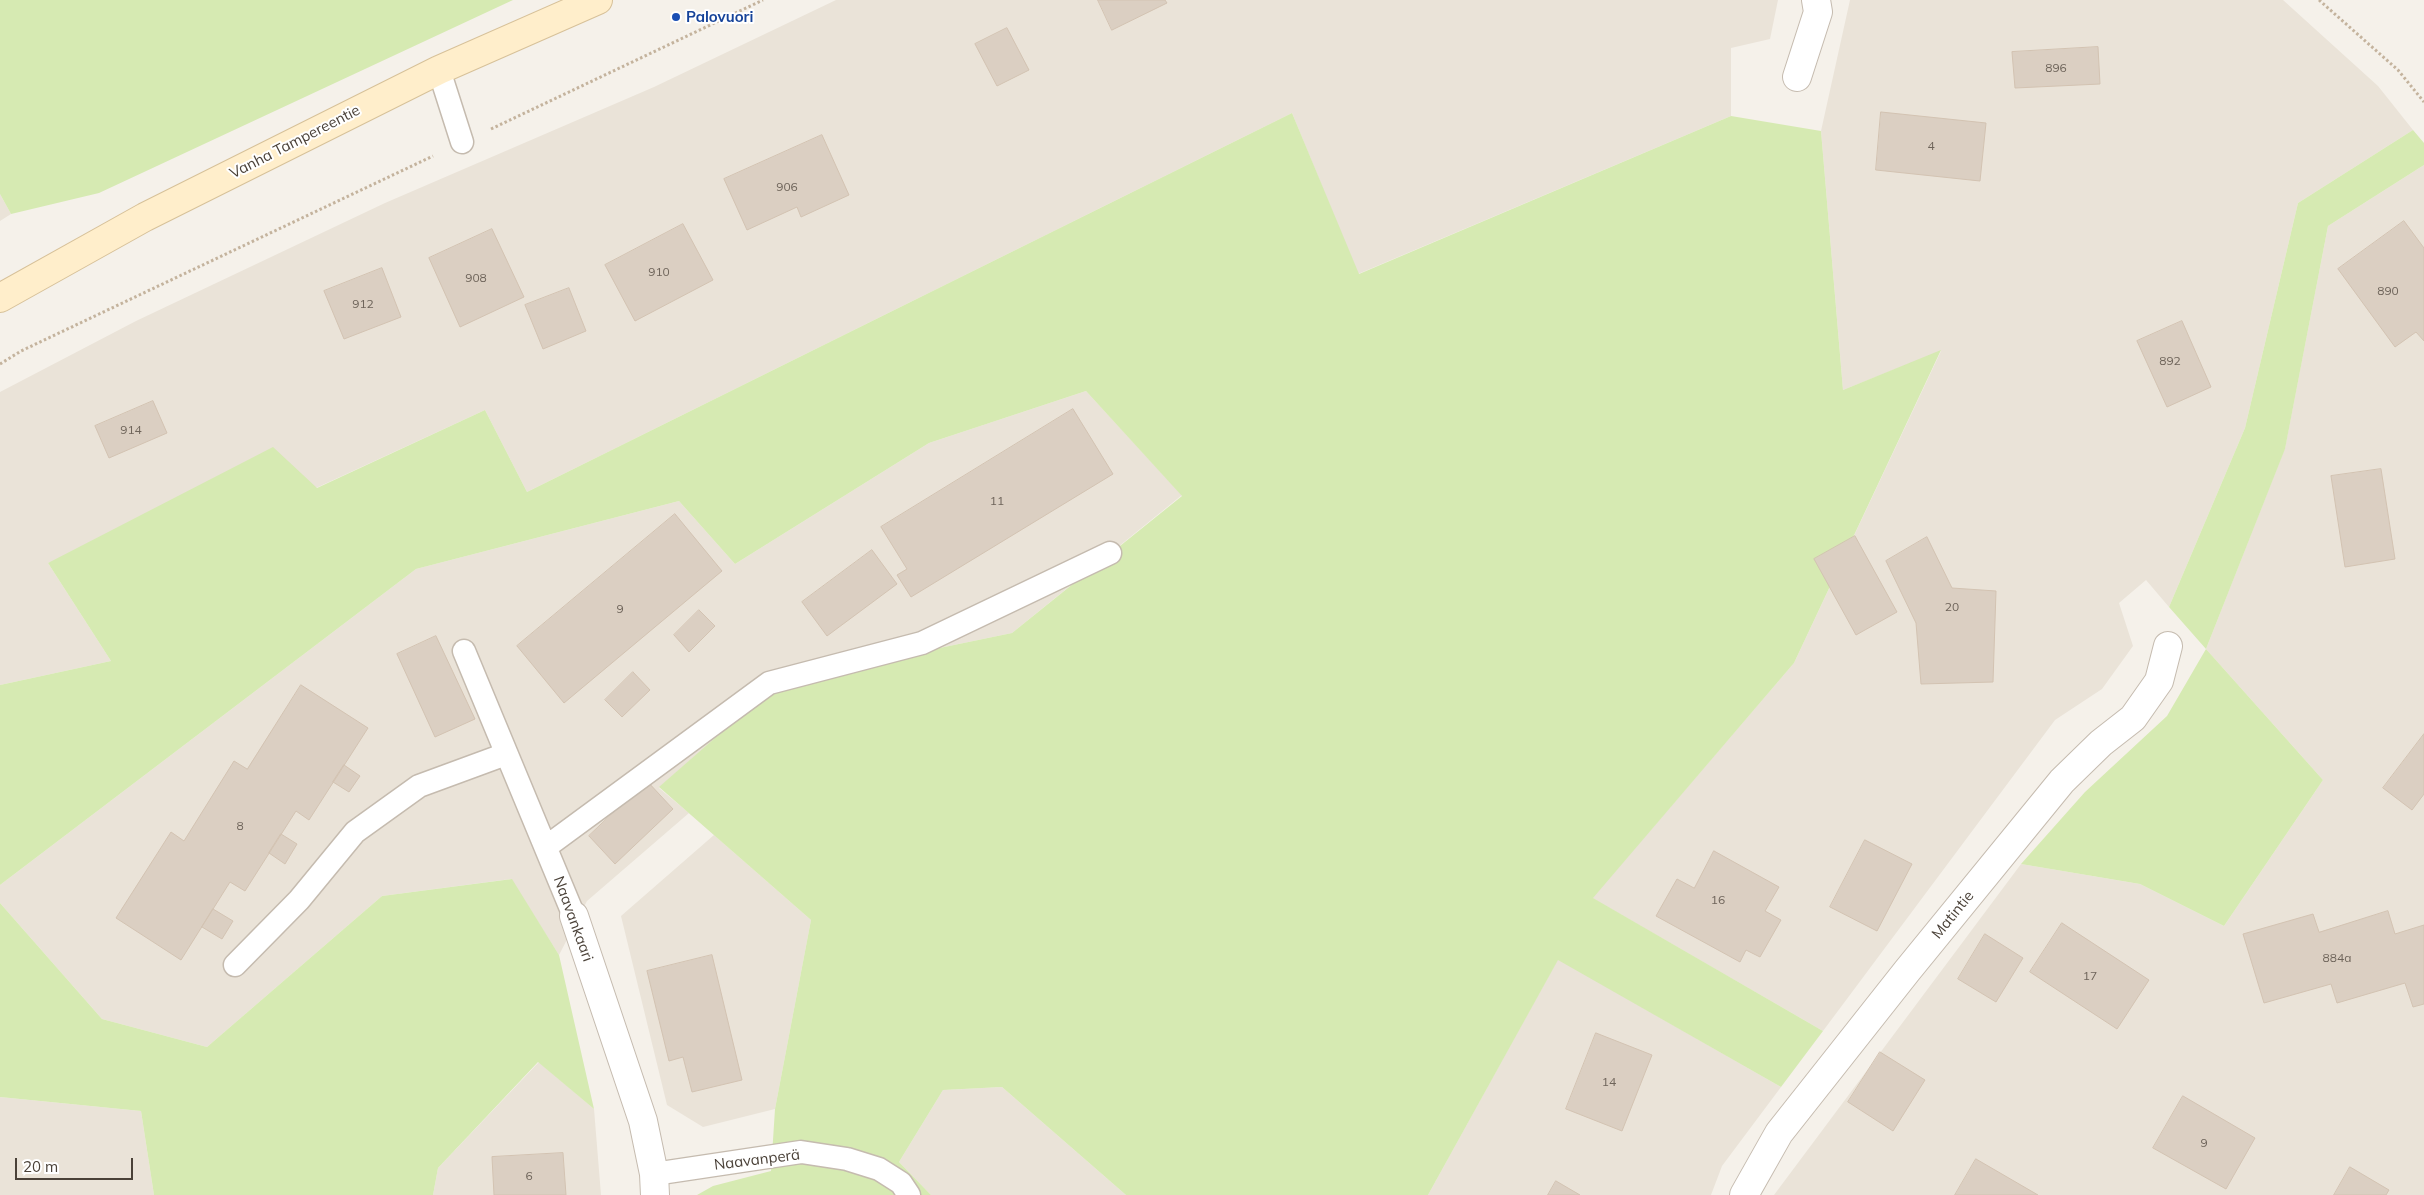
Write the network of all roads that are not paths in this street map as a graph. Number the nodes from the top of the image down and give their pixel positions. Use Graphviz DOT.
graph roads {
  1 [pos="598,0"];
  2 [pos="1816,0"];
  3 [pos="439,70"];
  4 [pos="1797,77"];
  5 [pos="462,142"];
  6 [pos="0,298"];
  7 [pos="1110,553"];
  8 [pos="2168,646"];
  9 [pos="464,651"];
  10 [pos="506,754"];
  11 [pos="546,847"];
  12 [pos="574,916"];
  13 [pos="235,965"];
  14 [pos="654,1184"];
  15 [pos="909,1195"];
  16 [pos="1744,1195"];
  1 -- 3 [label="main road, Vanha Tampereentie"];
  2 -- 4 [label="street"];
  3 -- 5 [label="lane"];
  3 -- 6 [label="main road, Vanha Tampereentie"];
  7 -- 11 [label="lane"];
  8 -- 16 [label="street, Matintie"];
  9 -- 10 [label="lane, Naavankaari"];
  10 -- 11 [label="lane, Naavankaari"];
  10 -- 13 [label="lane"];
  11 -- 12 [label="lane, Naavankaari"];
  12 -- 14 [label="street, Naavankaari"];
  14 -- 15 [label="lane, Naavanperä"];
}
